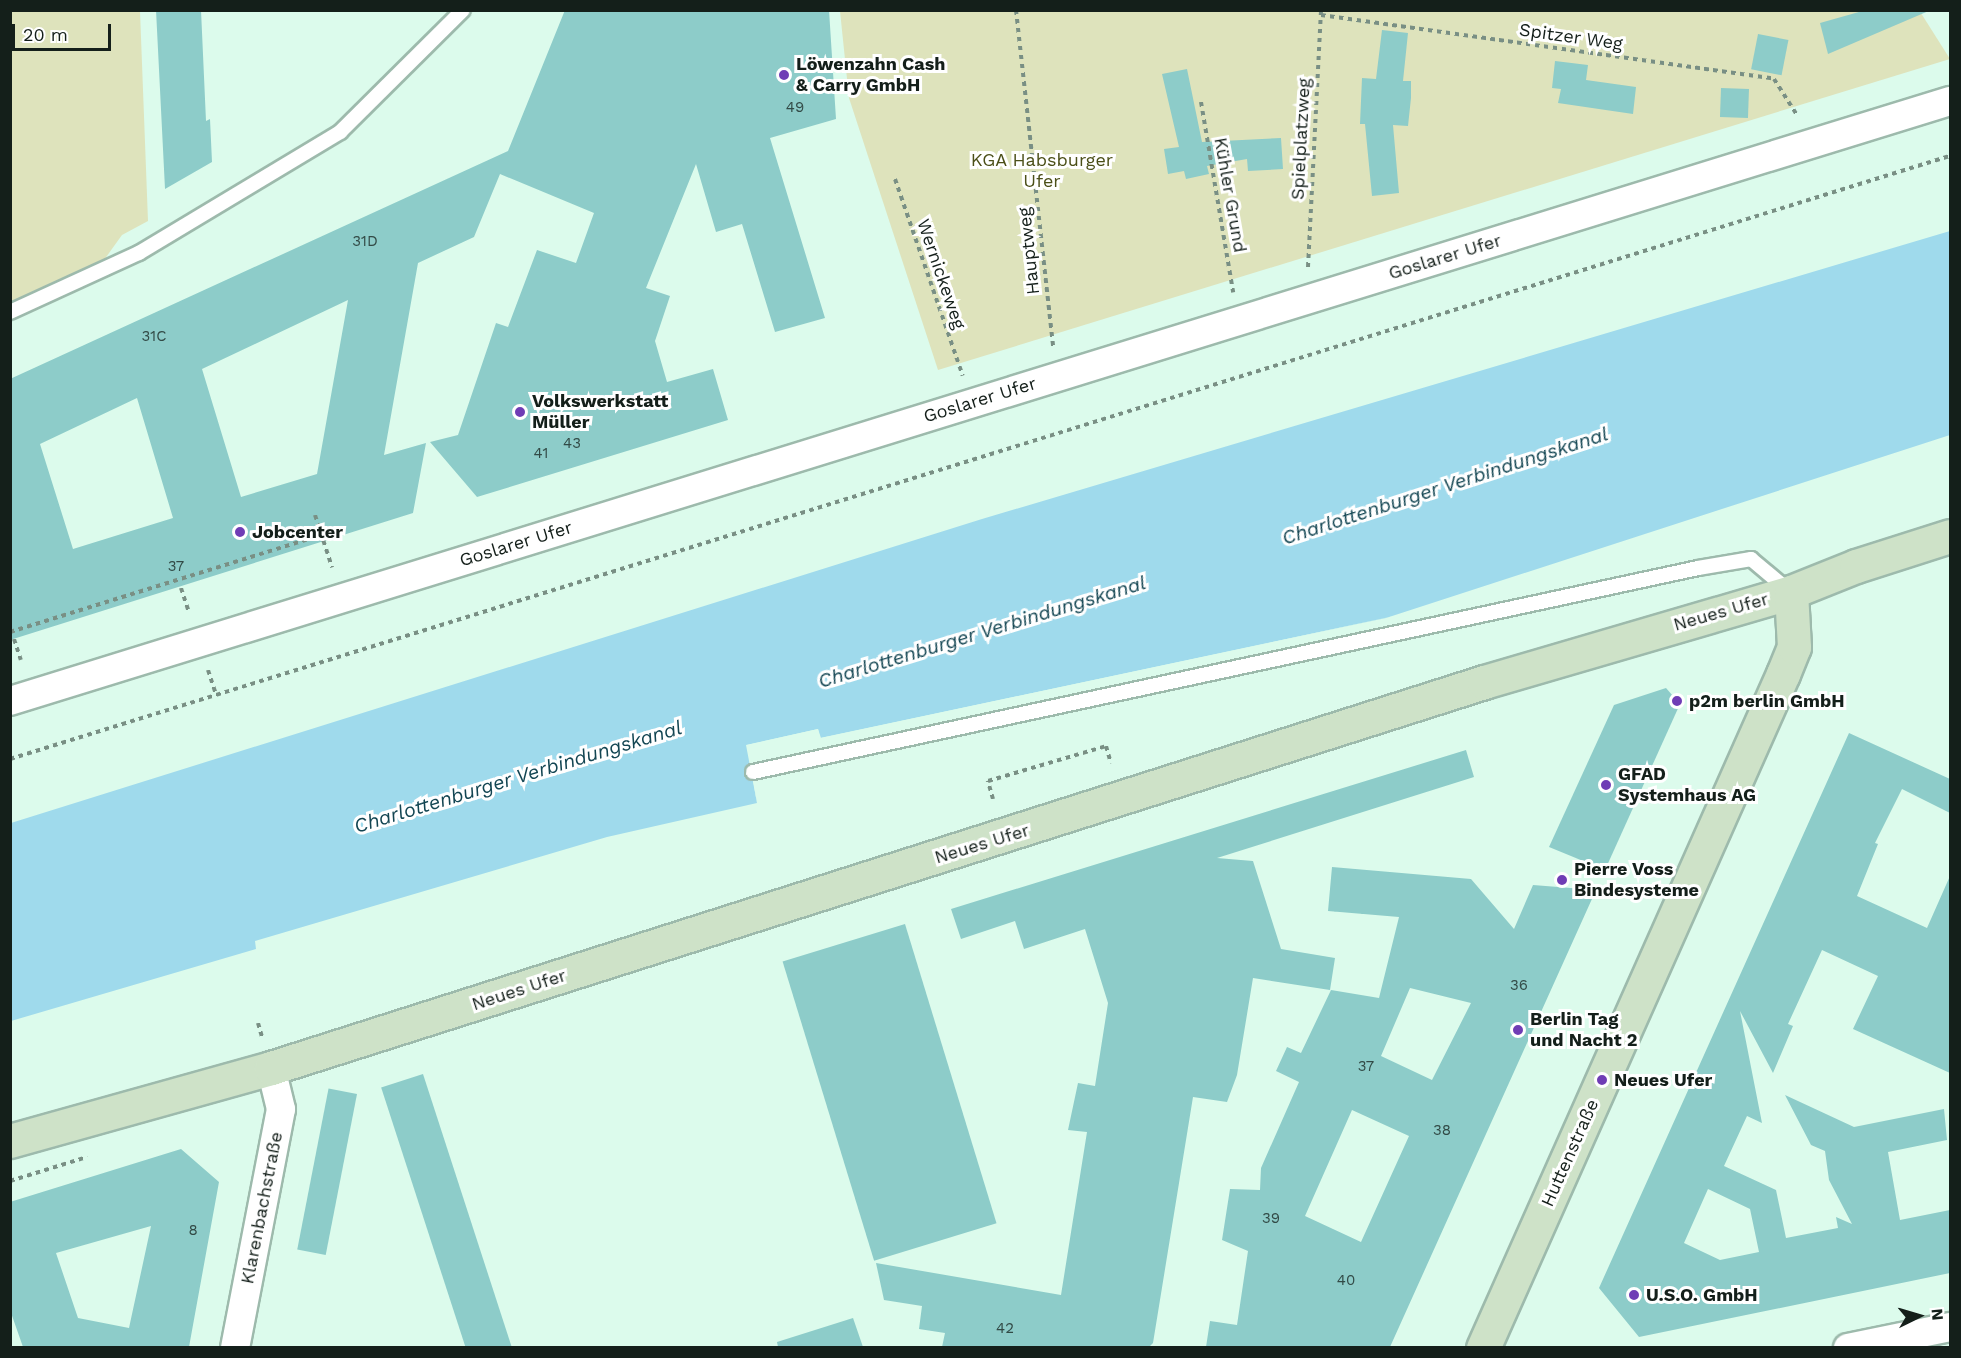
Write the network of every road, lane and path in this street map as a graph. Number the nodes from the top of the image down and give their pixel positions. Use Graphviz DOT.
graph roads {
  1 [pos="463,10"];
  2 [pos="1016,10"];
  3 [pos="1321,13"];
  4 [pos="1950,101"];
  5 [pos="1200,102"];
  6 [pos="1797,116"];
  7 [pos="1950,156"];
  8 [pos="895,179"];
  9 [pos="1308,269"];
  10 [pos="1234,292"];
  11 [pos="10,312"];
  12 [pos="1053,345"];
  13 [pos="963,376"];
  14 [pos="315,515"];
  15 [pos="322,535"];
  16 [pos="1950,536"];
  17 [pos="332,567"];
  18 [pos="181,588"];
  19 [pos="1791,592"];
  20 [pos="186,604"];
  21 [pos="10,632"];
  22 [pos="14,639"];
  23 [pos="21,660"];
  24 [pos="207,667"];
  25 [pos="216,695"];
  26 [pos="10,701"];
  27 [pos="10,759"];
  28 [pos="1111,763"];
  29 [pos="753,772"];
  30 [pos="993,799"];
  31 [pos="272,1068"];
  32 [pos="10,1141"];
  33 [pos="1950,1327"];
  34 [pos="234,1347"];
  35 [pos="1483,1347"];
  36 [pos="1848,1347"];
  1 -- 11 [label="lane"];
  2 -- 12 [label="path, Hauptweg"];
  3 -- 6 [label="path, Spitzer Weg"];
  3 -- 9 [label="path, Spielplatzweg"];
  4 -- 26 [label="street, Goslarer Ufer"];
  5 -- 10 [label="path, Kühler Grund"];
  7 -- 25 [label="path"];
  8 -- 13 [label="path, Wernickeweg"];
  14 -- 15 [label="path"];
  15 -- 17 [label="path"];
  15 -- 21 [label="path"];
  16 -- 19 [label="street, Neues Ufer"];
  18 -- 20 [label="path"];
  19 -- 29 [label="lane"];
  19 -- 31 [label="street, Neues Ufer"];
  19 -- 35 [label="street, Huttenstraße"];
  22 -- 23 [label="path"];
  24 -- 25 [label="path"];
  25 -- 27 [label="path"];
  28 -- 30 [label="path"];
  31 -- 32 [label="street, Neues Ufer"];
  31 -- 34 [label="street, Klarenbachstraße"];
  33 -- 36 [label="street"];
}
